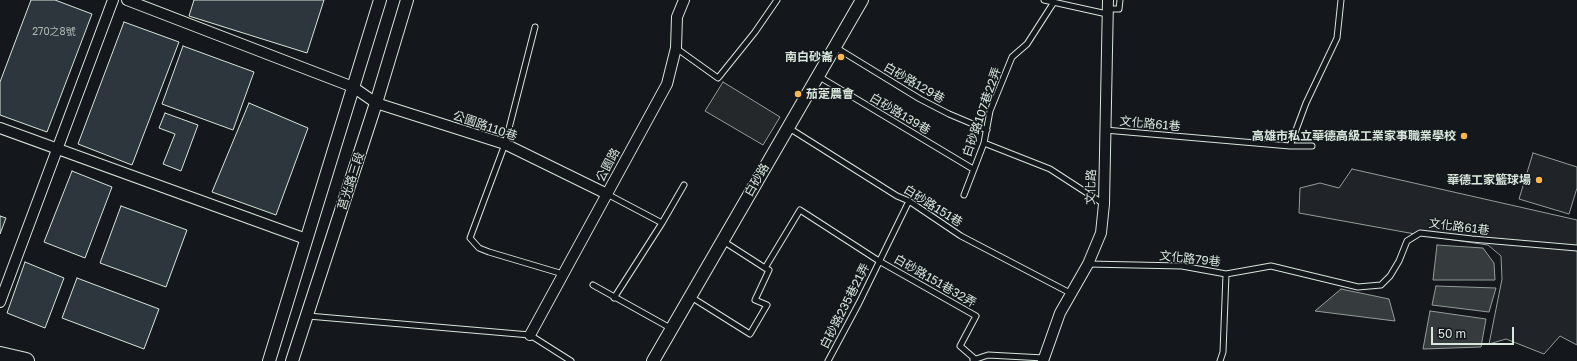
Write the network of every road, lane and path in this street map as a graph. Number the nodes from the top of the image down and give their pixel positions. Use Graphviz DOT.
graph roads {
  1 [pos="113,0"];
  2 [pos="127,0"];
  3 [pos="380,0"];
  4 [pos="407,0"];
  5 [pos="684,0"];
  6 [pos="777,0"];
  7 [pos="862,0"];
  8 [pos="1044,0"];
  9 [pos="1120,0"];
  10 [pos="1342,0"];
  11 [pos="1054,2"];
  12 [pos="1107,8"];
  13 [pos="535,27"];
  14 [pos="835,47"];
  15 [pos="676,48"];
  16 [pos="818,76"];
  17 [pos="353,87"];
  18 [pos="376,103"];
  19 [pos="788,127"];
  20 [pos="0,128"];
  21 [pos="987,130"];
  22 [pos="1105,130"];
  23 [pos="984,143"];
  24 [pos="505,144"];
  25 [pos="1290,146"];
  26 [pos="1312,146"];
  27 [pos="56,150"];
  28 [pos="973,169"];
  29 [pos="684,185"];
  30 [pos="608,194"];
  31 [pos="964,195"];
  32 [pos="909,201"];
  33 [pos="1104,204"];
  34 [pos="662,223"];
  35 [pos="306,239"];
  36 [pos="722,240"];
  37 [pos="1577,248"];
  38 [pos="879,261"];
  39 [pos="1088,264"];
  40 [pos="765,268"];
  41 [pos="563,274"];
  42 [pos="1226,274"];
  43 [pos="593,285"];
  44 [pos="1072,294"];
  45 [pos="690,296"];
  46 [pos="614,298"];
  47 [pos="0,302"];
  48 [pos="308,316"];
  49 [pos="672,329"];
  50 [pos="530,335"];
  51 [pos="0,355"];
  52 [pos="1044,359"];
  53 [pos="973,360"];
  54 [pos="26,361"];
  55 [pos="269,361"];
  56 [pos="292,361"];
  57 [pos="572,361"];
  58 [pos="653,361"];
  59 [pos="828,361"];
  60 [pos="1220,361"];
  1 -- 27 [label="street"];
  2 -- 17 [label="street, 公園路110巷"];
  3 -- 17 [label="street"];
  4 -- 18 [label="street, 莒光路三段"];
  5 -- 15 [label="street, 公園路"];
  6 -- 15 [label="lane"];
  7 -- 14 [label="street, 白砂路"];
  8 -- 11 [label="lane"];
  9 -- 12 [label="lane"];
  10 -- 25 [label="lane"];
  11 -- 12 [label="lane"];
  11 -- 21 [label="lane, 白砂路107巷22弄"];
  12 -- 22 [label="street, 文化路"];
  13 -- 24 [label="lane"];
  14 -- 16 [label="street, 白砂路"];
  14 -- 21 [label="lane, 白砂路129巷"];
  15 -- 30 [label="street, 公園路"];
  16 -- 19 [label="street, 白砂路"];
  16 -- 28 [label="lane, 白砂路139巷"];
  17 -- 18 [label="street, 公園路110巷"];
  17 -- 35 [label="street"];
  18 -- 24 [label="street, 公園路110巷"];
  18 -- 48 [label="street, 莒光路三段"];
  19 -- 32 [label="lane, 白砂路151巷"];
  19 -- 36 [label="street, 白砂路"];
  20 -- 27 [label="street"];
  21 -- 23 [label="lane, 白砂路107巷22弄"];
  22 -- 25 [label="lane, 文化路61巷"];
  22 -- 33 [label="street, 文化路"];
  23 -- 28 [label="lane, 白砂路107巷22弄"];
  23 -- 33 [label="lane"];
  24 -- 30 [label="street, 公園路110巷"];
  24 -- 41 [label="lane"];
  25 -- 26 [label="lane, 文化路61巷"];
  27 -- 35 [label="street"];
  27 -- 47 [label="street"];
  28 -- 31 [label="lane, 白砂路107巷22弄"];
  29 -- 34 [label="lane"];
  30 -- 34 [label="lane"];
  30 -- 41 [label="street, 公園路"];
  32 -- 38 [label="lane, 白砂路151巷32弄"];
  32 -- 44 [label="lane, 白砂路151巷"];
  33 -- 39 [label="street, 文化路"];
  34 -- 46 [label="lane"];
  35 -- 55 [label="street"];
  36 -- 40 [label="lane"];
  36 -- 45 [label="street, 白砂路"];
  37 -- 42 [label="lane, 文化路61巷"];
  38 -- 40 [label="lane, 白砂路151巷32弄"];
  38 -- 53 [label="lane, 白砂路151巷32弄"];
  38 -- 59 [label="lane, 白砂路235巷21弄"];
  39 -- 42 [label="lane, 文化路79巷"];
  39 -- 44 [label="street, 文化路"];
  40 -- 45 [label="lane"];
  41 -- 50 [label="street, 公園路"];
  42 -- 60 [label="lane, 文化路79巷"];
  43 -- 46 [label="lane"];
  44 -- 52 [label="street, 文化路"];
  45 -- 49 [label="street, 白砂路"];
  46 -- 49 [label="lane"];
  48 -- 50 [label="lane"];
  48 -- 56 [label="street, 莒光路三段"];
  49 -- 58 [label="street, 白砂路"];
  50 -- 57 [label="lane"];
  51 -- 54 [label="main road"];
  52 -- 53 [label="lane"];
}
